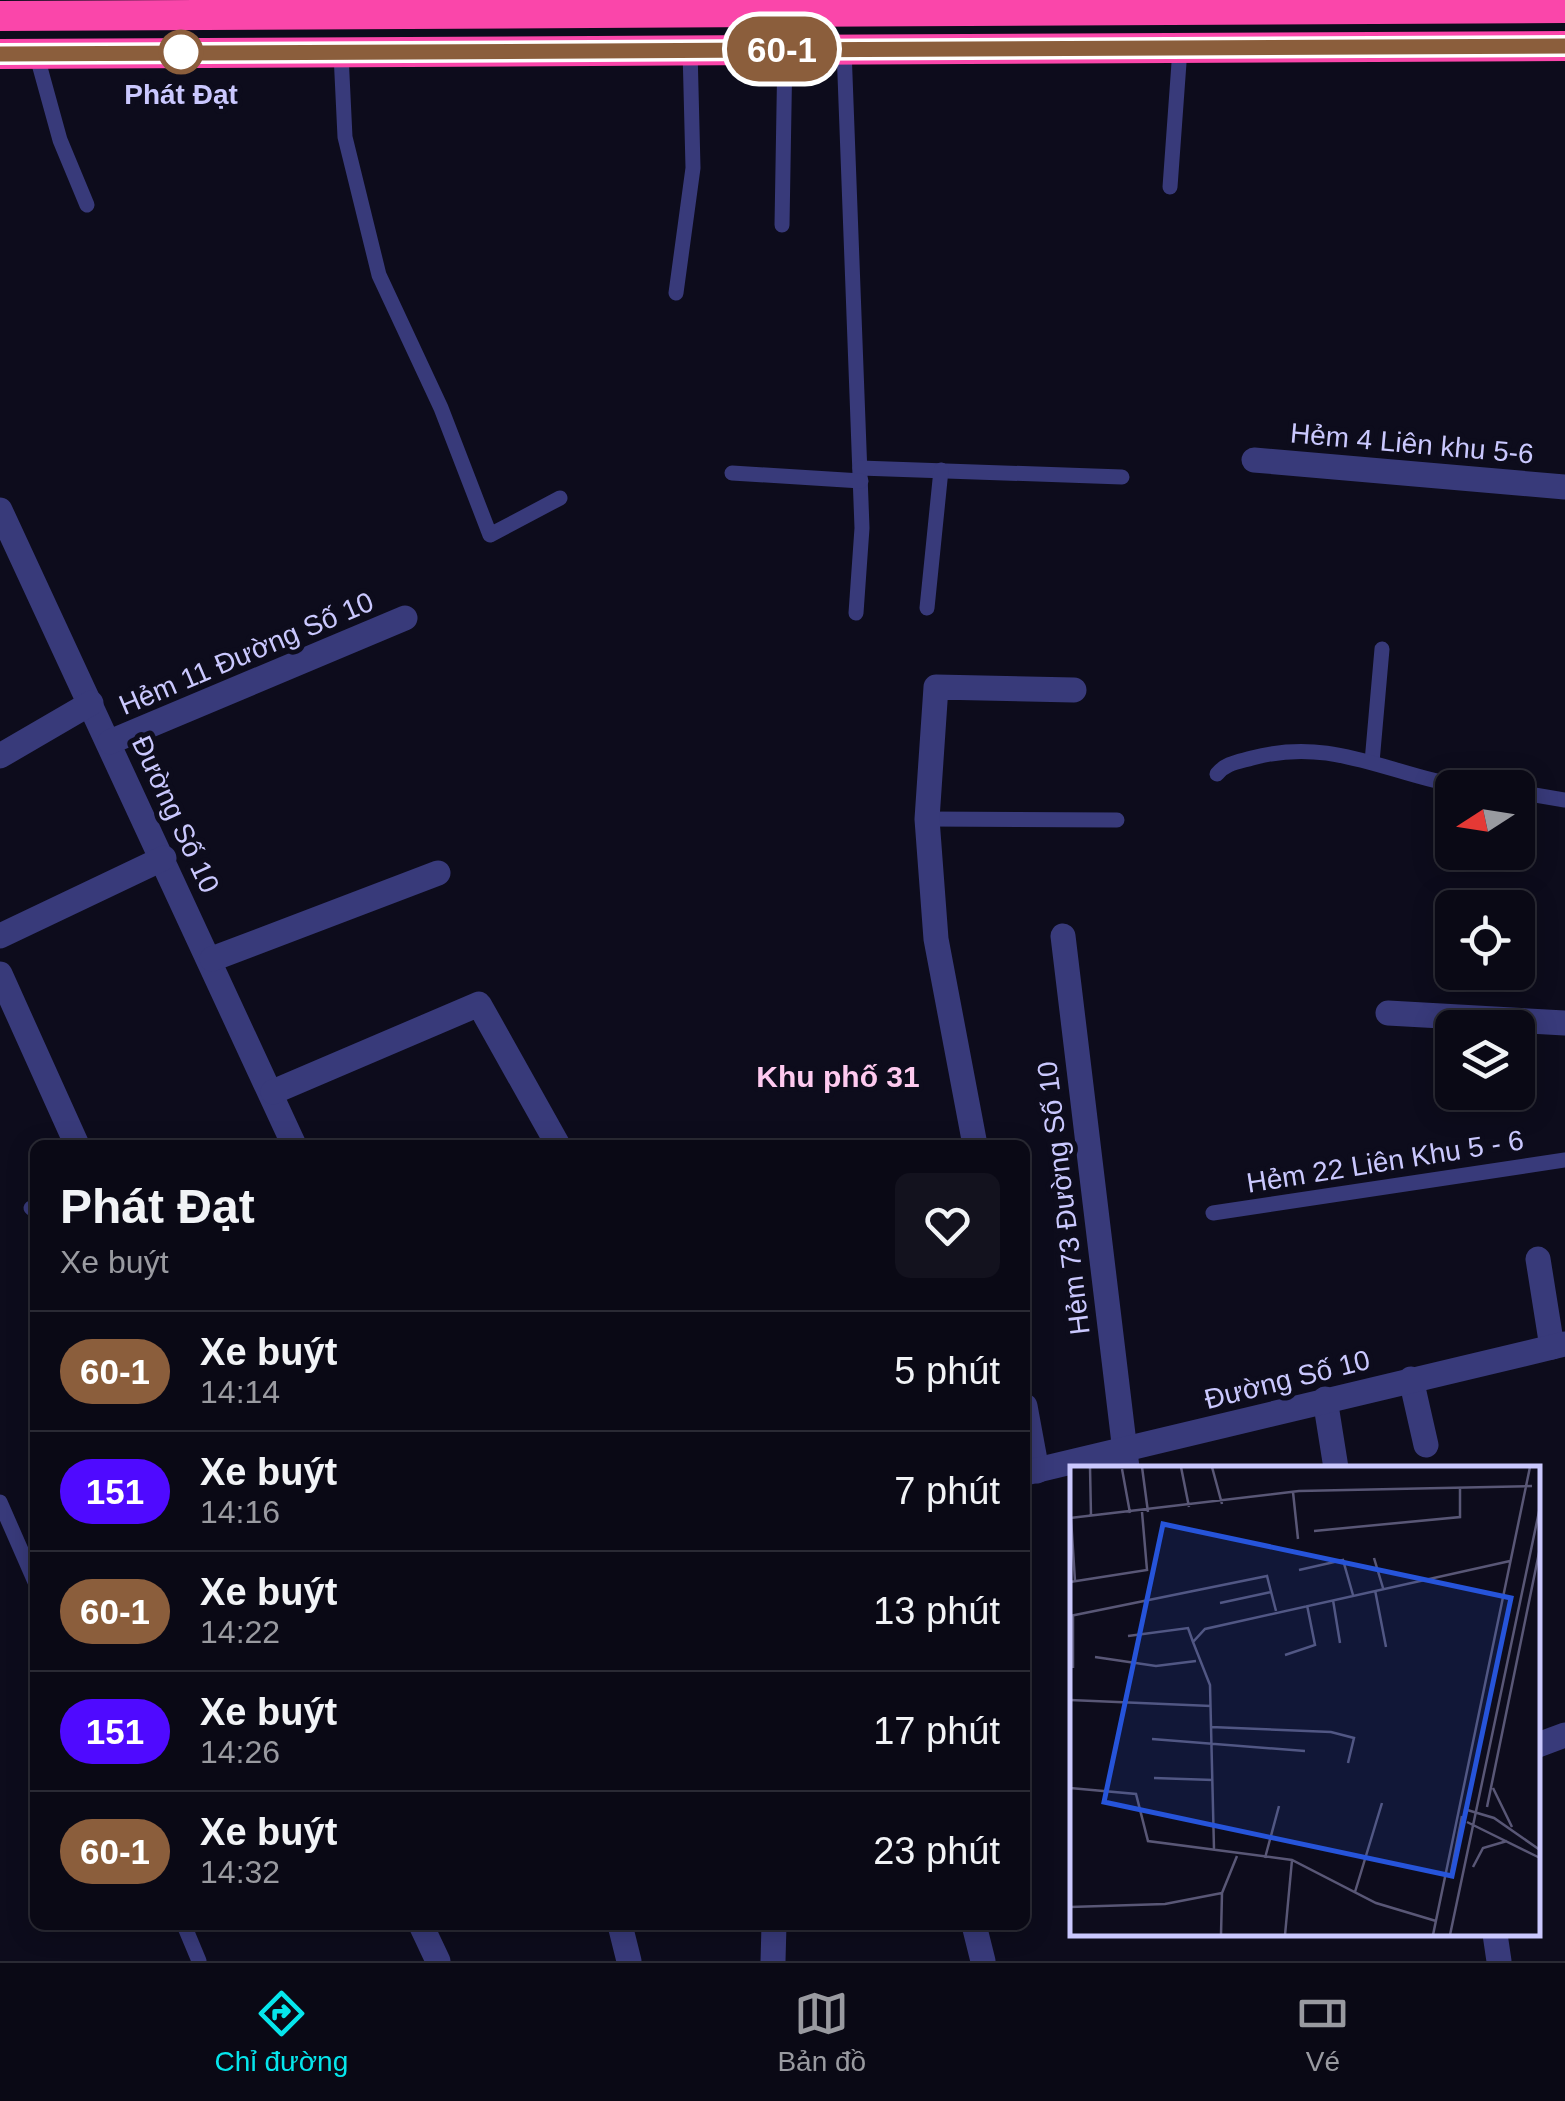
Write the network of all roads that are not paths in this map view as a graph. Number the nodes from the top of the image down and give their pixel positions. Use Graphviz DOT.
graph roads {
  1 [pos="1565,8"];
  2 [pos="0,16"];
  3 [pos="1565,46"];
  4 [pos="690,48"];
  5 [pos="785,49"];
  6 [pos="844,49"];
  7 [pos="1180,50"];
  8 [pos="36,53"];
  9 [pos="0,54"];
  10 [pos="341,54"];
  11 [pos="1170,187"];
  12 [pos="87,205"];
  13 [pos="782,225"];
  14 [pos="676,293"];
  15 [pos="1254,460"];
  16 [pos="941,470"];
  17 [pos="732,474"];
  18 [pos="861,475"];
  19 [pos="1122,478"];
  20 [pos="1565,487"];
  21 [pos="560,498"];
  22 [pos="0,510"];
  23 [pos="928,608"];
  24 [pos="856,614"];
  25 [pos="405,618"];
  26 [pos="1382,650"];
  27 [pos="1074,690"];
  28 [pos="92,703"];
  29 [pos="110,742"];
  30 [pos="0,756"];
  31 [pos="1372,762"];
  32 [pos="1217,774"];
  33 [pos="1435,780"];
  34 [pos="1535,795"];
  35 [pos="1565,800"];
  36 [pos="926,819"];
  37 [pos="1117,820"];
  38 [pos="164,858"];
  39 [pos="438,873"];
  40 [pos="0,936"];
  41 [pos="1063,936"];
  42 [pos="212,959"];
  43 [pos="0,974"];
  44 [pos="1388,1013"];
  45 [pos="1565,1023"];
  46 [pos="272,1092"];
  47 [pos="75,1140"];
  48 [pos="292,1140"];
  49 [pos="555,1140"];
  50 [pos="974,1140"];
  51 [pos="1565,1160"];
  52 [pos="1212,1213"];
  53 [pos="1538,1259"];
  54 [pos="1559,1346"];
  55 [pos="1412,1379"];
  56 [pos="1325,1399"];
  57 [pos="1426,1446"];
  58 [pos="1126,1460"];
  59 [pos="1078,1466"];
  60 [pos="1336,1466"];
  61 [pos="1070,1467"];
  62 [pos="1031,1472"];
  63 [pos="0,1502"];
  64 [pos="30,1571"];
  65 [pos="1565,1735"];
  66 [pos="1540,1744"];
  67 [pos="186,1930"];
  68 [pos="423,1930"];
  69 [pos="621,1930"];
  70 [pos="774,1930"];
  71 [pos="975,1930"];
  72 [pos="1494,1936"];
  73 [pos="198,1961"];
  74 [pos="438,1961"];
  75 [pos="629,1961"];
  76 [pos="773,1961"];
  77 [pos="983,1961"];
  78 [pos="1499,1961"];
  1 -- 2 [label="highway"];
  3 -- 7 [label="highway"];
  4 -- 5 [label="highway"];
  4 -- 10 [label="highway"];
  4 -- 14 [label="lane"];
  5 -- 6 [label="highway"];
  5 -- 13 [label="lane"];
  6 -- 7 [label="highway"];
  6 -- 18 [label="lane"];
  7 -- 11 [label="lane"];
  8 -- 9 [label="highway"];
  8 -- 10 [label="highway"];
  8 -- 12 [label="lane"];
  10 -- 21 [label="lane"];
  15 -- 20 [label="street, Hẻm 4 Liên khu 5-6"];
  16 -- 18 [label="lane"];
  16 -- 19 [label="lane"];
  16 -- 23 [label="lane"];
  17 -- 18 [label="lane"];
  18 -- 24 [label="lane"];
  22 -- 28 [label="street, Đường Số 10"];
  25 -- 29 [label="street, Hẻm 11 Đường Số 10"];
  26 -- 31 [label="lane"];
  27 -- 36 [label="street"];
  28 -- 29 [label="street, Đường Số 10"];
  28 -- 30 [label="street"];
  29 -- 38 [label="street, Đường Số 10"];
  31 -- 32 [label="lane"];
  31 -- 33 [label="lane"];
  34 -- 35 [label="lane"];
  36 -- 37 [label="lane"];
  36 -- 50 [label="street"];
  38 -- 40 [label="street"];
  38 -- 42 [label="street, Đường Số 10"];
  39 -- 42 [label="street"];
  41 -- 58 [label="street, Hẻm 73 Đường Số 10"];
  42 -- 46 [label="street, Đường Số 10"];
  43 -- 47 [label="street"];
  44 -- 45 [label="street"];
  46 -- 48 [label="street, Đường Số 10"];
  46 -- 49 [label="street"];
  51 -- 52 [label="lane, Hẻm 22 Liên Khu 5 - 6"];
  53 -- 54 [label="street"];
  54 -- 55 [label="street, Đường Số 10"];
  55 -- 56 [label="street, Đường Số 10"];
  55 -- 57 [label="street"];
  56 -- 58 [label="street, Đường Số 10"];
  56 -- 60 [label="street"];
  58 -- 59 [label="street, Đường Số 10"];
  61 -- 62 [label="street, Đường Số 10"];
  63 -- 64 [label="lane"];
  65 -- 66 [label="street"];
  67 -- 73 [label="lane"];
  68 -- 74 [label="street"];
  69 -- 75 [label="street"];
  70 -- 76 [label="street"];
  71 -- 77 [label="street"];
  72 -- 78 [label="street"];
}
